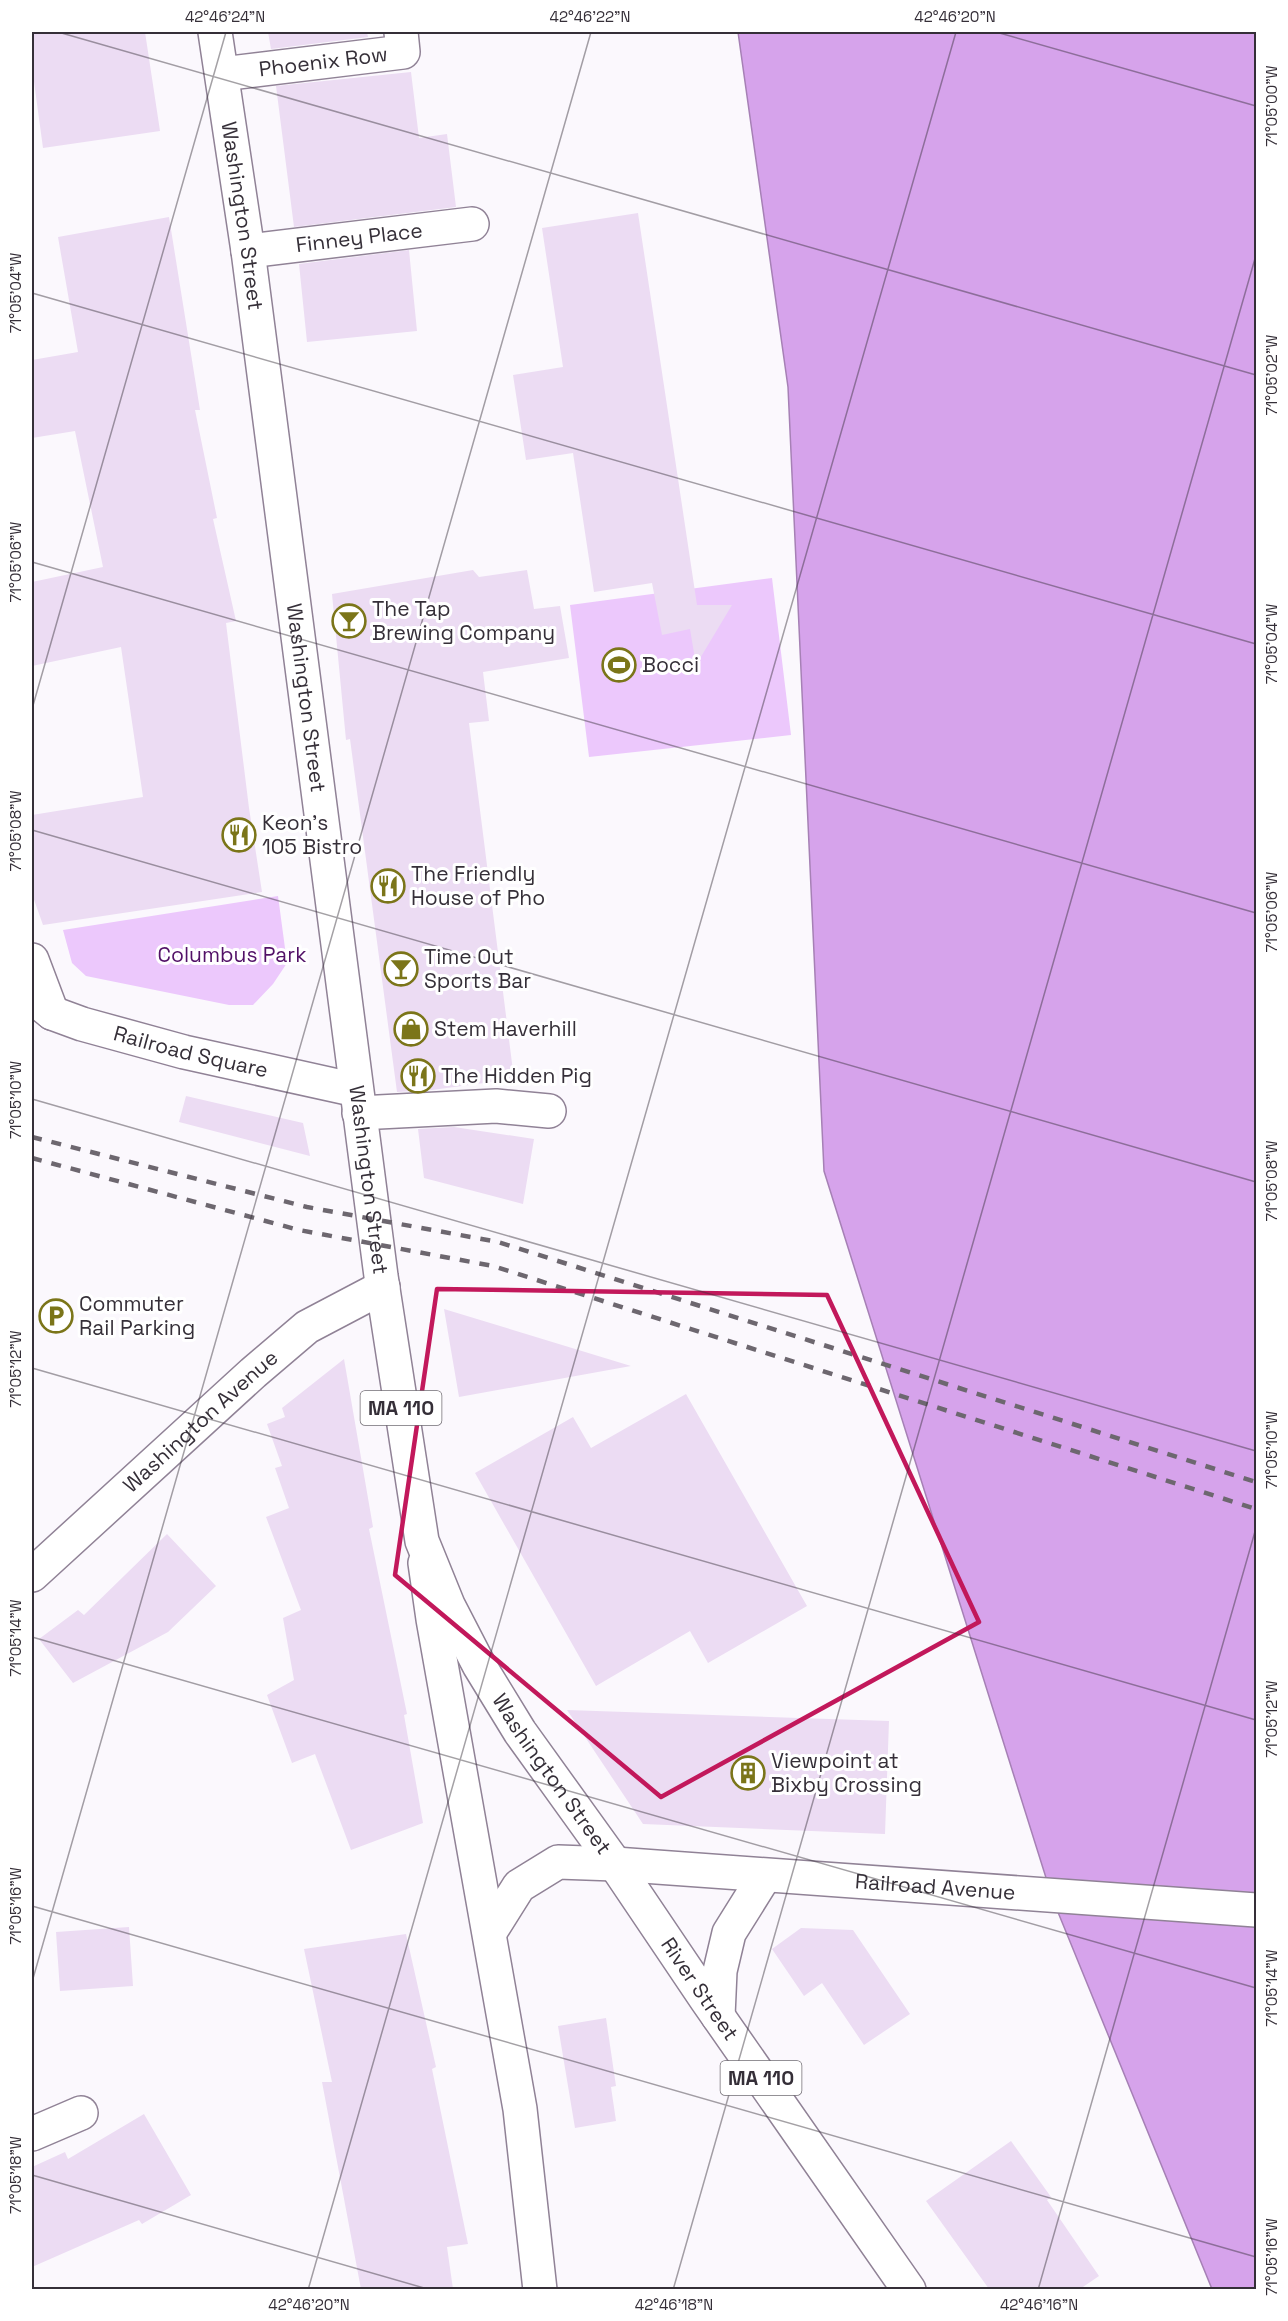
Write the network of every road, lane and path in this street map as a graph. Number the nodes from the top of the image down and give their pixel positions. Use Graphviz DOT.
graph roads {
  1 [pos="215,32"];
  2 [pos="401,32"];
  3 [pos="222,74"];
  4 [pos="472,224"];
  5 [pos="248,251"];
  6 [pos="32,960"];
  7 [pos="42,1005"];
  8 [pos="358,1102"];
  9 [pos="549,1111"];
  10 [pos="383,1287"];
  11 [pos="422,1541"];
  12 [pos="32,1575"];
  13 [pos="615,1864"];
  14 [pos="767,1877"];
  15 [pos="1257,1910"];
  16 [pos="490,1932"];
  17 [pos="718,2016"];
  18 [pos="81,2113"];
  19 [pos="32,2134"];
  20 [pos="540,2289"];
  21 [pos="909,2289"];
  1 -- 3 [label="main road, Washington Street / MA 110"];
  2 -- 3 [label="main road, Phoenix Row"];
  3 -- 5 [label="main road, Washington Street / MA 110"];
  4 -- 5 [label="main road, Finney Place"];
  5 -- 8 [label="main road, Washington Street / MA 110"];
  6 -- 7 [label="main road"];
  7 -- 8 [label="main road, Railroad Square"];
  8 -- 9 [label="main road, Railroad Square"];
  8 -- 10 [label="main road, Washington Street / MA 110"];
  10 -- 11 [label="main road, Washington Street / MA 110"];
  10 -- 12 [label="main road, Washington Avenue"];
  11 -- 13 [label="main road, Washington Street / MA 110"];
  11 -- 16 [label="main road, Washington Street"];
  13 -- 14 [label="main road, Railroad Avenue"];
  13 -- 16 [label="main road, Washington Street"];
  13 -- 17 [label="main road, River Street / MA 110"];
  14 -- 15 [label="main road, Railroad Avenue"];
  14 -- 17 [label="main road"];
  16 -- 20 [label="main road, Washington Street"];
  17 -- 21 [label="main road, River Street / MA 110"];
  18 -- 19 [label="main road"];
}
